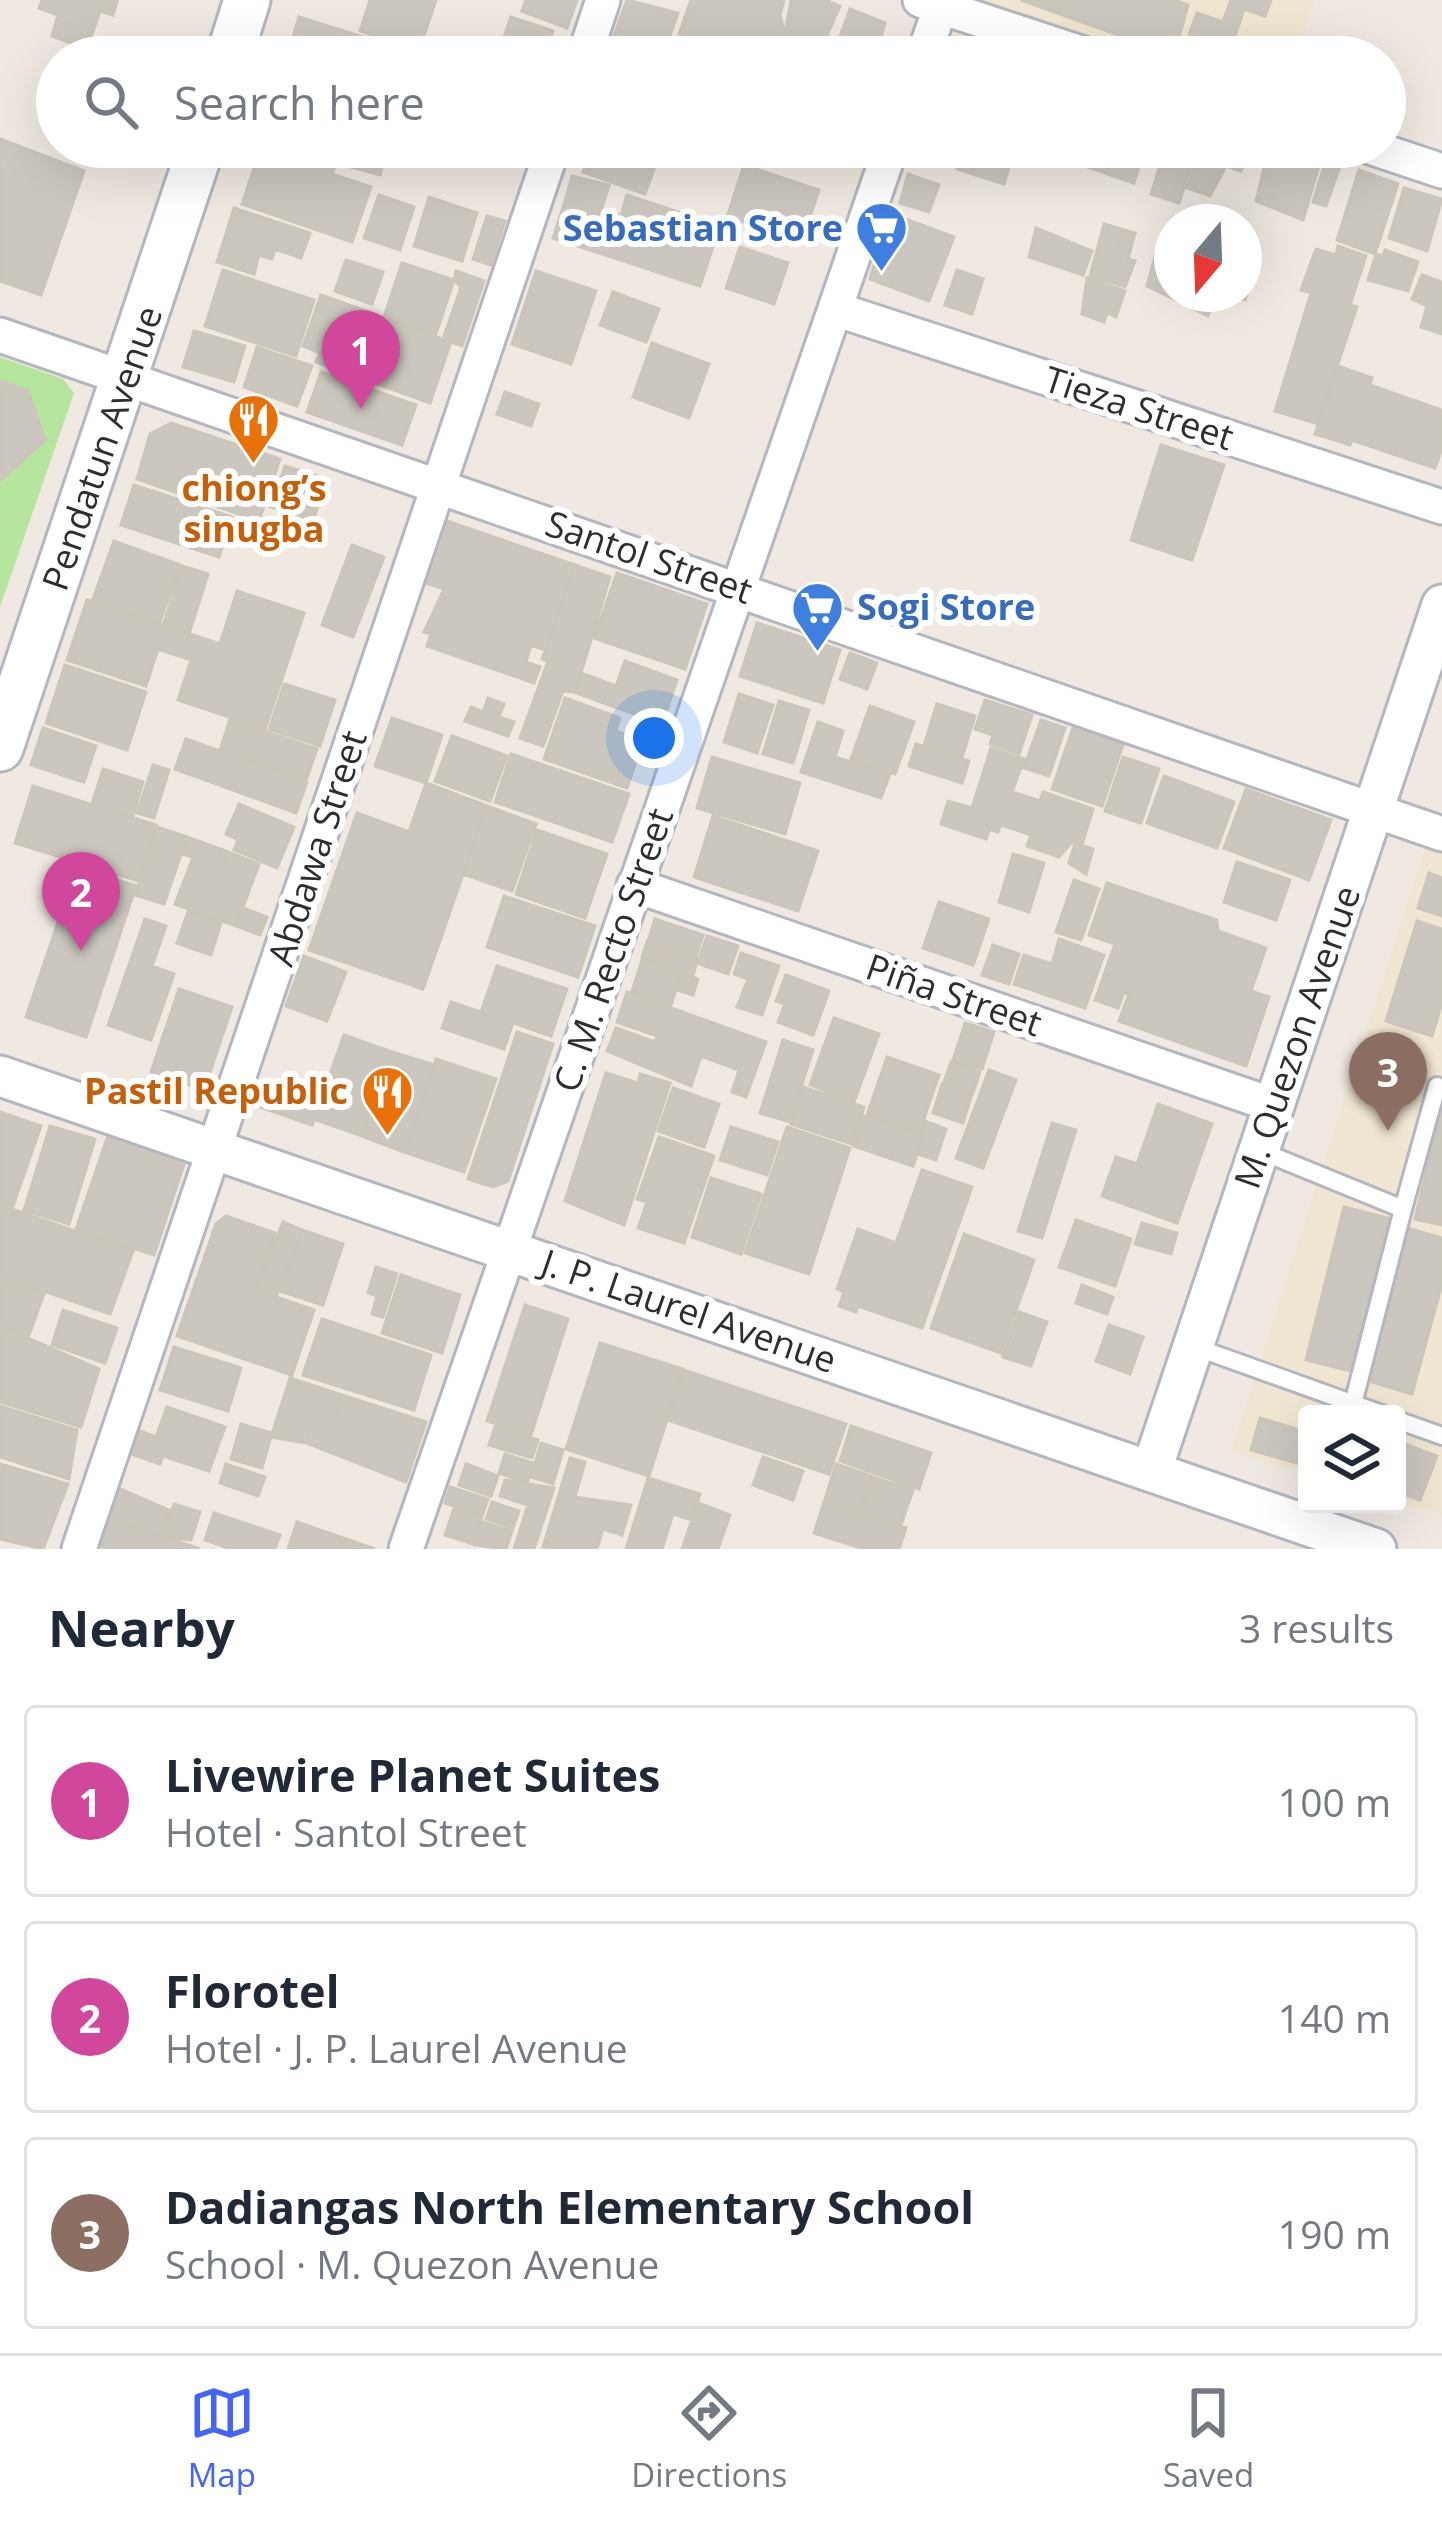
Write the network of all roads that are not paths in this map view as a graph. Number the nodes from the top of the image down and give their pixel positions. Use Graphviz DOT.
graph roads {
  1 [pos="248,0"];
  2 [pos="603,0"];
  3 [pos="934,2"];
  4 [pos="236,36"];
  5 [pos="591,36"];
  6 [pos="927,36"];
  7 [pos="1032,36"];
  8 [pos="1406,158"];
  9 [pos="194,168"];
  10 [pos="547,168"];
  11 [pos="884,168"];
  12 [pos="1442,170"];
  13 [pos="835,309"];
  14 [pos="0,335"];
  15 [pos="127,378"];
  16 [pos="439,486"];
  17 [pos="1442,507"];
  18 [pos="738,587"];
  19 [pos="1442,605"];
  20 [pos="0,748"];
  21 [pos="1374,810"];
  22 [pos="1442,834"];
  23 [pos="634,885"];
  24 [pos="0,1076"];
  25 [pos="1437,1086"];
  26 [pos="1273,1105"];
  27 [pos="217,1150"];
  28 [pos="1257,1150"];
  29 [pos="1403,1209"];
  30 [pos="512,1250"];
  31 [pos="1194,1346"];
  32 [pos="1353,1404"];
  33 [pos="1356,1405"];
  34 [pos="1406,1423"];
  35 [pos="1442,1436"];
  36 [pos="1152,1469"];
  37 [pos="79,1549"];
  38 [pos="406,1549"];
  39 [pos="1376,1549"];
  1 -- 4 [label="main road"];
  2 -- 5 [label="street"];
  3 -- 6 [label="street"];
  3 -- 7 [label="street"];
  8 -- 12 [label="street"];
  9 -- 15 [label="main road, Pendatun Avenue"];
  10 -- 16 [label="street, Abdawa Street"];
  11 -- 13 [label="street, C. M. Recto Street"];
  13 -- 17 [label="street, Tieza Street"];
  13 -- 18 [label="street, C. M. Recto Street"];
  14 -- 15 [label="street, Santol Street"];
  15 -- 16 [label="street, Santol Street"];
  15 -- 20 [label="main road, Pendatun Avenue"];
  16 -- 18 [label="street, Santol Street"];
  16 -- 27 [label="street, Abdawa Street"];
  18 -- 21 [label="street, Santol Street"];
  18 -- 23 [label="street, C. M. Recto Street"];
  19 -- 21 [label="street, M. Quezon Avenue"];
  21 -- 22 [label="street, Santol Street"];
  21 -- 26 [label="street, M. Quezon Avenue"];
  23 -- 26 [label="street, Piña Street"];
  23 -- 30 [label="street, C. M. Recto Street"];
  24 -- 27 [label="street, J. P. Laurel Avenue"];
  25 -- 29 [label="lane"];
  26 -- 28 [label="street, M. Quezon Avenue"];
  27 -- 30 [label="street, J. P. Laurel Avenue"];
  27 -- 37 [label="street, Abdawa Street"];
  28 -- 29 [label="lane"];
  28 -- 31 [label="street, M. Quezon Avenue"];
  29 -- 32 [label="lane"];
  30 -- 36 [label="street, J. P. Laurel Avenue"];
  30 -- 38 [label="street, C. M. Recto Street"];
  31 -- 32 [label="lane"];
  31 -- 36 [label="street, M. Quezon Avenue"];
  32 -- 33 [label="lane"];
  34 -- 35 [label="lane"];
  36 -- 39 [label="street, J. P. Laurel Avenue"];
}
